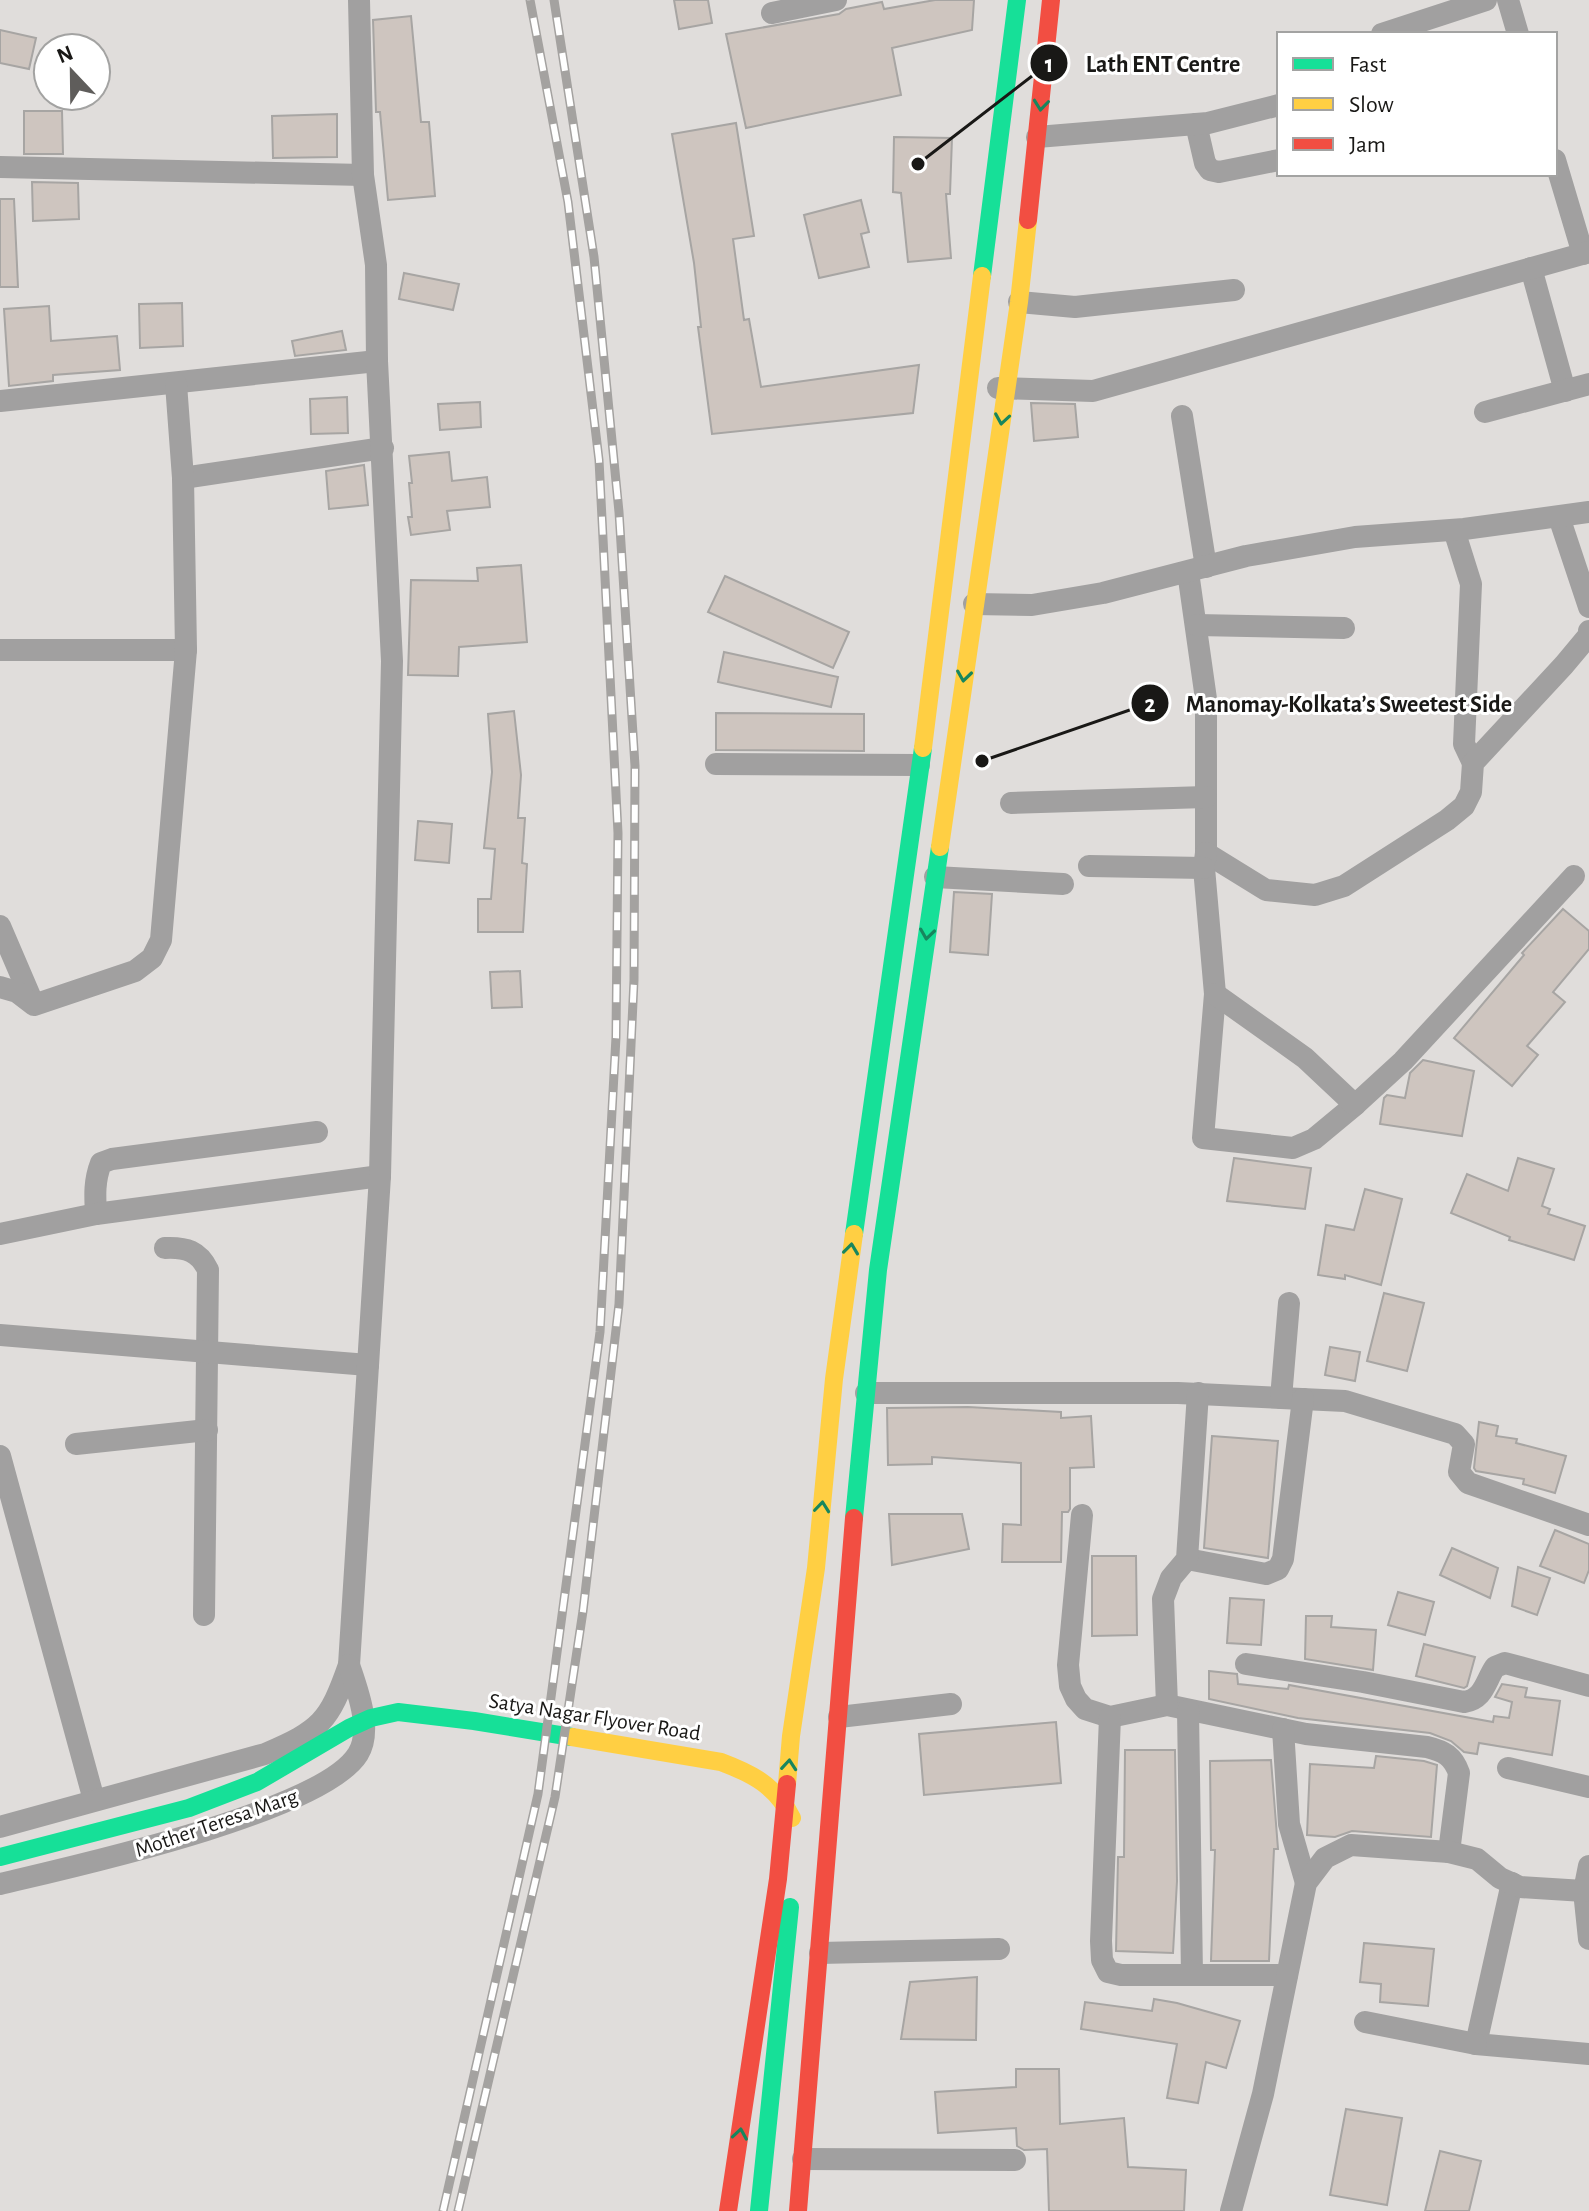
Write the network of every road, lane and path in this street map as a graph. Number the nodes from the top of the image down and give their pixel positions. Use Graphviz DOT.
graph roads {
  1 [pos="359,0"];
  2 [pos="836,0"];
  3 [pos="1017,0"];
  4 [pos="1051,0"];
  5 [pos="1486,0"];
  6 [pos="1508,0"];
  7 [pos="772,13"];
  8 [pos="1388,32"];
  9 [pos="1517,32"];
  10 [pos="1277,105"];
  11 [pos="1196,124"];
  12 [pos="1037,137"];
  13 [pos="1277,160"];
  14 [pos="1557,166"];
  15 [pos="0,167"];
  16 [pos="363,175"];
  17 [pos="1586,253"];
  18 [pos="1531,268"];
  19 [pos="1234,290"];
  20 [pos="1019,302"];
  21 [pos="377,361"];
  22 [pos="969,383"];
  23 [pos="176,384"];
  24 [pos="1589,384"];
  25 [pos="1007,390"];
  26 [pos="1565,391"];
  27 [pos="0,401"];
  28 [pos="1485,412"];
  29 [pos="1182,416"];
  30 [pos="383,448"];
  31 [pos="183,478"];
  32 [pos="1589,512"];
  33 [pos="1559,517"];
  34 [pos="1454,530"];
  35 [pos="1197,570"];
  36 [pos="974,604"];
  37 [pos="1589,607"];
  38 [pos="1197,625"];
  39 [pos="1344,628"];
  40 [pos="1589,631"];
  41 [pos="0,650"];
  42 [pos="186,650"];
  43 [pos="1473,763"];
  44 [pos="716,764"];
  45 [pos="919,765"];
  46 [pos="1206,797"];
  47 [pos="1011,803"];
  48 [pos="1205,860"];
  49 [pos="1089,866"];
  50 [pos="1574,876"];
  51 [pos="935,877"];
  52 [pos="1063,884"];
  53 [pos="0,926"];
  54 [pos="0,987"];
  55 [pos="1215,994"];
  56 [pos="34,1005"];
  57 [pos="1355,1105"];
  58 [pos="317,1132"];
  59 [pos="380,1176"];
  60 [pos="96,1214"];
  61 [pos="0,1234"];
  62 [pos="165,1248"];
  63 [pos="1289,1303"];
  64 [pos="0,1335"];
  65 [pos="208,1353"];
  66 [pos="368,1365"];
  67 [pos="866,1393"];
  68 [pos="1198,1393"];
  69 [pos="1292,1398"];
  70 [pos="207,1430"];
  71 [pos="76,1444"];
  72 [pos="0,1456"];
  73 [pos="1082,1515"];
  74 [pos="1589,1525"];
  75 [pos="1187,1559"];
  76 [pos="816,1568"];
  77 [pos="849,1571"];
  78 [pos="204,1615"];
  79 [pos="1246,1664"];
  80 [pos="349,1665"];
  81 [pos="1589,1686"];
  82 [pos="951,1704"];
  83 [pos="1177,1708"];
  84 [pos="839,1717"];
  85 [pos="1110,1717"];
  86 [pos="1283,1729"];
  87 [pos="1508,1768"];
  88 [pos="1589,1787"];
  89 [pos="94,1800"];
  90 [pos="0,1827"];
  91 [pos="1449,1852"];
  92 [pos="0,1857"];
  93 [pos="1589,1866"];
  94 [pos="1306,1883"];
  95 [pos="1512,1883"];
  96 [pos="0,1884"];
  97 [pos="1584,1891"];
  98 [pos="1589,1939"];
  99 [pos="999,1949"];
  100 [pos="820,1953"];
  101 [pos="1192,1975"];
  102 [pos="1287,1975"];
  103 [pos="1365,2022"];
  104 [pos="755,2030"];
  105 [pos="813,2034"];
  106 [pos="1476,2044"];
  107 [pos="1589,2054"];
  108 [pos="803,2159"];
  109 [pos="1015,2160"];
  110 [pos="728,2211"];
  111 [pos="759,2211"];
  112 [pos="798,2211"];
  113 [pos="1231,2211"];
  1 -- 16 [label="street"];
  2 -- 7 [label="street"];
  3 -- 22 [label="main road"];
  4 -- 12 [label="main road, one-way"];
  5 -- 8 [label="street"];
  6 -- 9 [label="street"];
  10 -- 11 [label="street"];
  11 -- 12 [label="street"];
  11 -- 13 [label="street"];
  12 -- 20 [label="main road"];
  14 -- 17 [label="street"];
  15 -- 16 [label="street"];
  16 -- 21 [label="street"];
  17 -- 18 [label="street"];
  18 -- 25 [label="street"];
  18 -- 26 [label="street"];
  19 -- 20 [label="street"];
  20 -- 25 [label="main road"];
  21 -- 23 [label="street"];
  21 -- 30 [label="street"];
  22 -- 25 [label="street"];
  22 -- 45 [label="main road"];
  23 -- 27 [label="street"];
  23 -- 31 [label="street"];
  24 -- 26 [label="street"];
  25 -- 36 [label="main road, one-way"];
  26 -- 28 [label="street"];
  29 -- 35 [label="street"];
  30 -- 31 [label="street"];
  30 -- 59 [label="street"];
  31 -- 42 [label="street"];
  32 -- 33 [label="street"];
  33 -- 34 [label="street"];
  33 -- 37 [label="street"];
  34 -- 35 [label="street"];
  34 -- 43 [label="street"];
  35 -- 36 [label="street"];
  35 -- 38 [label="street"];
  36 -- 51 [label="main road, one-way"];
  38 -- 39 [label="street"];
  38 -- 46 [label="street"];
  40 -- 43 [label="street"];
  41 -- 42 [label="street"];
  42 -- 56 [label="street"];
  43 -- 48 [label="street"];
  44 -- 45 [label="street"];
  76 -- 45 [label="main road, one-way"];
  46 -- 47 [label="street"];
  46 -- 48 [label="street"];
  48 -- 49 [label="street"];
  48 -- 55 [label="street"];
  50 -- 57 [label="street"];
  51 -- 52 [label="street"];
  51 -- 67 [label="main road, one-way"];
  53 -- 56 [label="street"];
  54 -- 56 [label="street"];
  55 -- 57 [label="street"];
  55 -- 57 [label="street"];
  58 -- 60 [label="street"];
  59 -- 60 [label="street"];
  59 -- 66 [label="street"];
  60 -- 61 [label="street"];
  62 -- 65 [label="street"];
  63 -- 69 [label="street"];
  64 -- 65 [label="street"];
  65 -- 66 [label="street"];
  65 -- 70 [label="street"];
  66 -- 80 [label="street"];
  67 -- 68 [label="street"];
  67 -- 77 [label="main road"];
  68 -- 69 [label="street"];
  68 -- 75 [label="street"];
  69 -- 74 [label="street"];
  69 -- 75 [label="street"];
  70 -- 71 [label="street"];
  70 -- 78 [label="street"];
  72 -- 89 [label="street"];
  73 -- 85 [label="street"];
  75 -- 83 [label="street"];
  76 -- 77 [label="main road"];
  104 -- 76 [label="main road, one-way"];
  77 -- 84 [label="main road"];
  79 -- 81 [label="street"];
  80 -- 89 [label="street"];
  80 -- 96 [label="street, Mother Teresa Marg"];
  82 -- 84 [label="street"];
  83 -- 85 [label="street"];
  83 -- 86 [label="street"];
  83 -- 101 [label="street"];
  84 -- 100 [label="main road"];
  85 -- 101 [label="street"];
  86 -- 91 [label="street"];
  86 -- 94 [label="street"];
  87 -- 88 [label="street"];
  89 -- 90 [label="street"];
  91 -- 94 [label="street"];
  91 -- 95 [label="street"];
  92 -- 111 [label="main road, Satya Nagar Flyover Road"];
  93 -- 97 [label="street"];
  94 -- 102 [label="street"];
  95 -- 97 [label="street"];
  95 -- 106 [label="street"];
  97 -- 98 [label="street"];
  99 -- 100 [label="street"];
  100 -- 105 [label="main road"];
  101 -- 102 [label="street"];
  102 -- 113 [label="street"];
  103 -- 106 [label="street"];
  104 -- 105 [label="main road"];
  110 -- 104 [label="main road, one-way"];
  105 -- 108 [label="main road"];
  106 -- 107 [label="street"];
  108 -- 109 [label="street"];
  108 -- 112 [label="main road"];
}
